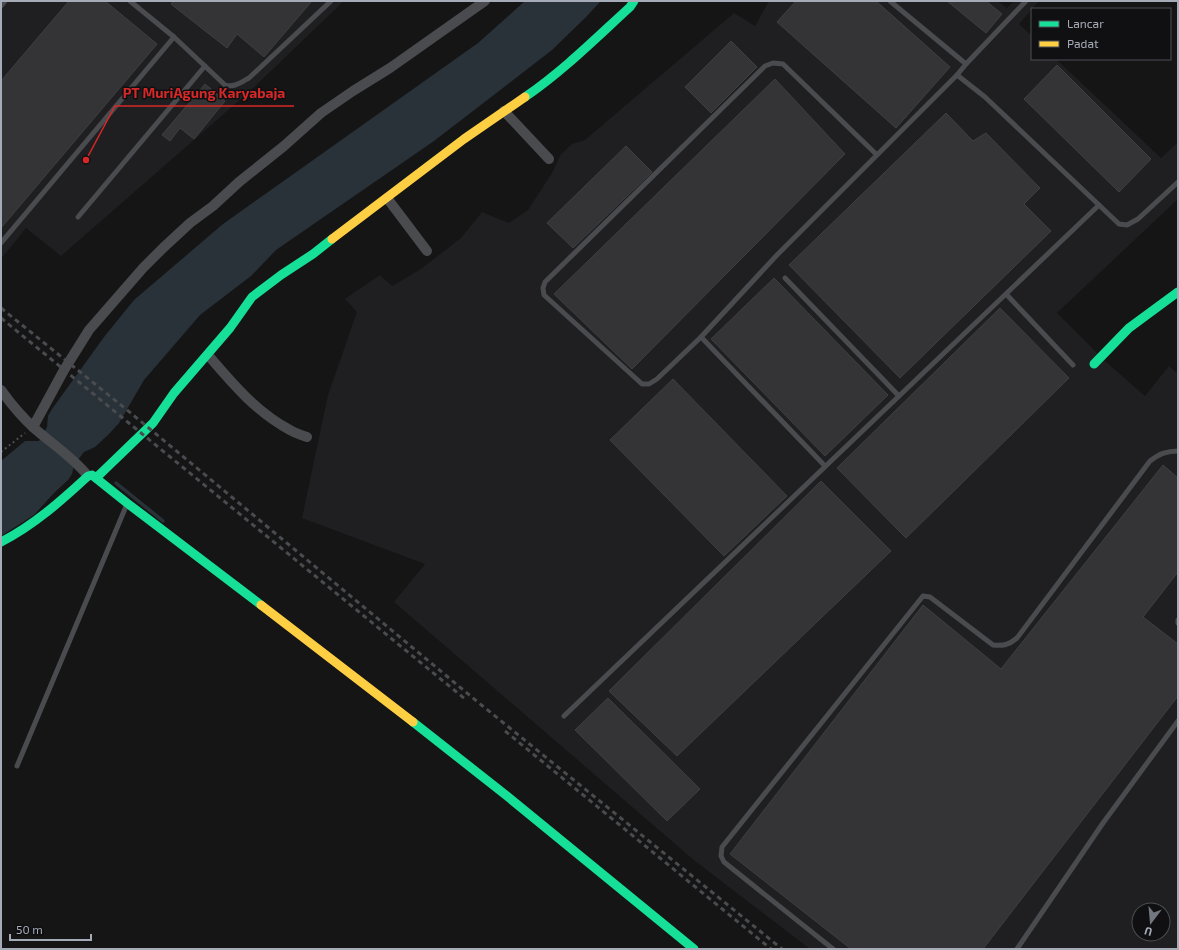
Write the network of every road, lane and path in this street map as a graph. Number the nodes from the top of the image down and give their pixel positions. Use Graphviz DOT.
graph roads {
  1 [pos="5,1"];
  2 [pos="130,1"];
  3 [pos="330,1"];
  4 [pos="485,1"];
  5 [pos="634,1"];
  6 [pos="890,1"];
  7 [pos="1026,1"];
  8 [pos="1,6"];
  9 [pos="174,37"];
  10 [pos="966,64"];
  11 [pos="205,66"];
  12 [pos="957,76"];
  13 [pos="504,111"];
  14 [pos="877,155"];
  15 [pos="549,159"];
  16 [pos="1178,182"];
  17 [pos="387,198"];
  18 [pos="1099,205"];
  19 [pos="78,217"];
  20 [pos="1,243"];
  21 [pos="427,251"];
  22 [pos="785,278"];
  23 [pos="1178,292"];
  24 [pos="1006,294"];
  25 [pos="701,337"];
  26 [pos="208,355"];
  27 [pos="1094,364"];
  28 [pos="1073,365"];
  29 [pos="1,390"];
  30 [pos="899,396"];
  31 [pos="36,429"];
  32 [pos="307,437"];
  33 [pos="1178,451"];
  34 [pos="1,452"];
  35 [pos="825,466"];
  36 [pos="92,477"];
  37 [pos="127,503"];
  38 [pos="1,542"];
  39 [pos="564,716"];
  40 [pos="1178,721"];
  41 [pos="17,766"];
  42 [pos="694,949"];
  43 [pos="832,949"];
  44 [pos="1017,949"];
  1 -- 8 [label="lane"];
  2 -- 9 [label="lane"];
  3 -- 11 [label="lane"];
  4 -- 31 [label="street"];
  5 -- 13 [label="street"];
  6 -- 10 [label="lane"];
  7 -- 10 [label="lane"];
  9 -- 11 [label="lane"];
  9 -- 20 [label="lane"];
  10 -- 12 [label="lane"];
  11 -- 19 [label="lane"];
  12 -- 14 [label="lane"];
  12 -- 18 [label="lane"];
  13 -- 15 [label="street"];
  13 -- 17 [label="street"];
  14 -- 25 [label="lane"];
  14 -- 25 [label="lane"];
  16 -- 18 [label="lane"];
  17 -- 21 [label="street"];
  17 -- 26 [label="street"];
  18 -- 24 [label="lane"];
  22 -- 30 [label="lane"];
  23 -- 27 [label="street"];
  24 -- 28 [label="lane"];
  24 -- 30 [label="lane"];
  25 -- 35 [label="lane"];
  26 -- 32 [label="street"];
  26 -- 36 [label="street"];
  29 -- 31 [label="street"];
  30 -- 35 [label="lane"];
  31 -- 34 [label="path"];
  31 -- 36 [label="street"];
  33 -- 43 [label="lane"];
  35 -- 39 [label="lane"];
  36 -- 37 [label="street"];
  36 -- 38 [label="street"];
  37 -- 41 [label="lane"];
  37 -- 42 [label="street"];
  40 -- 44 [label="lane"];
}
